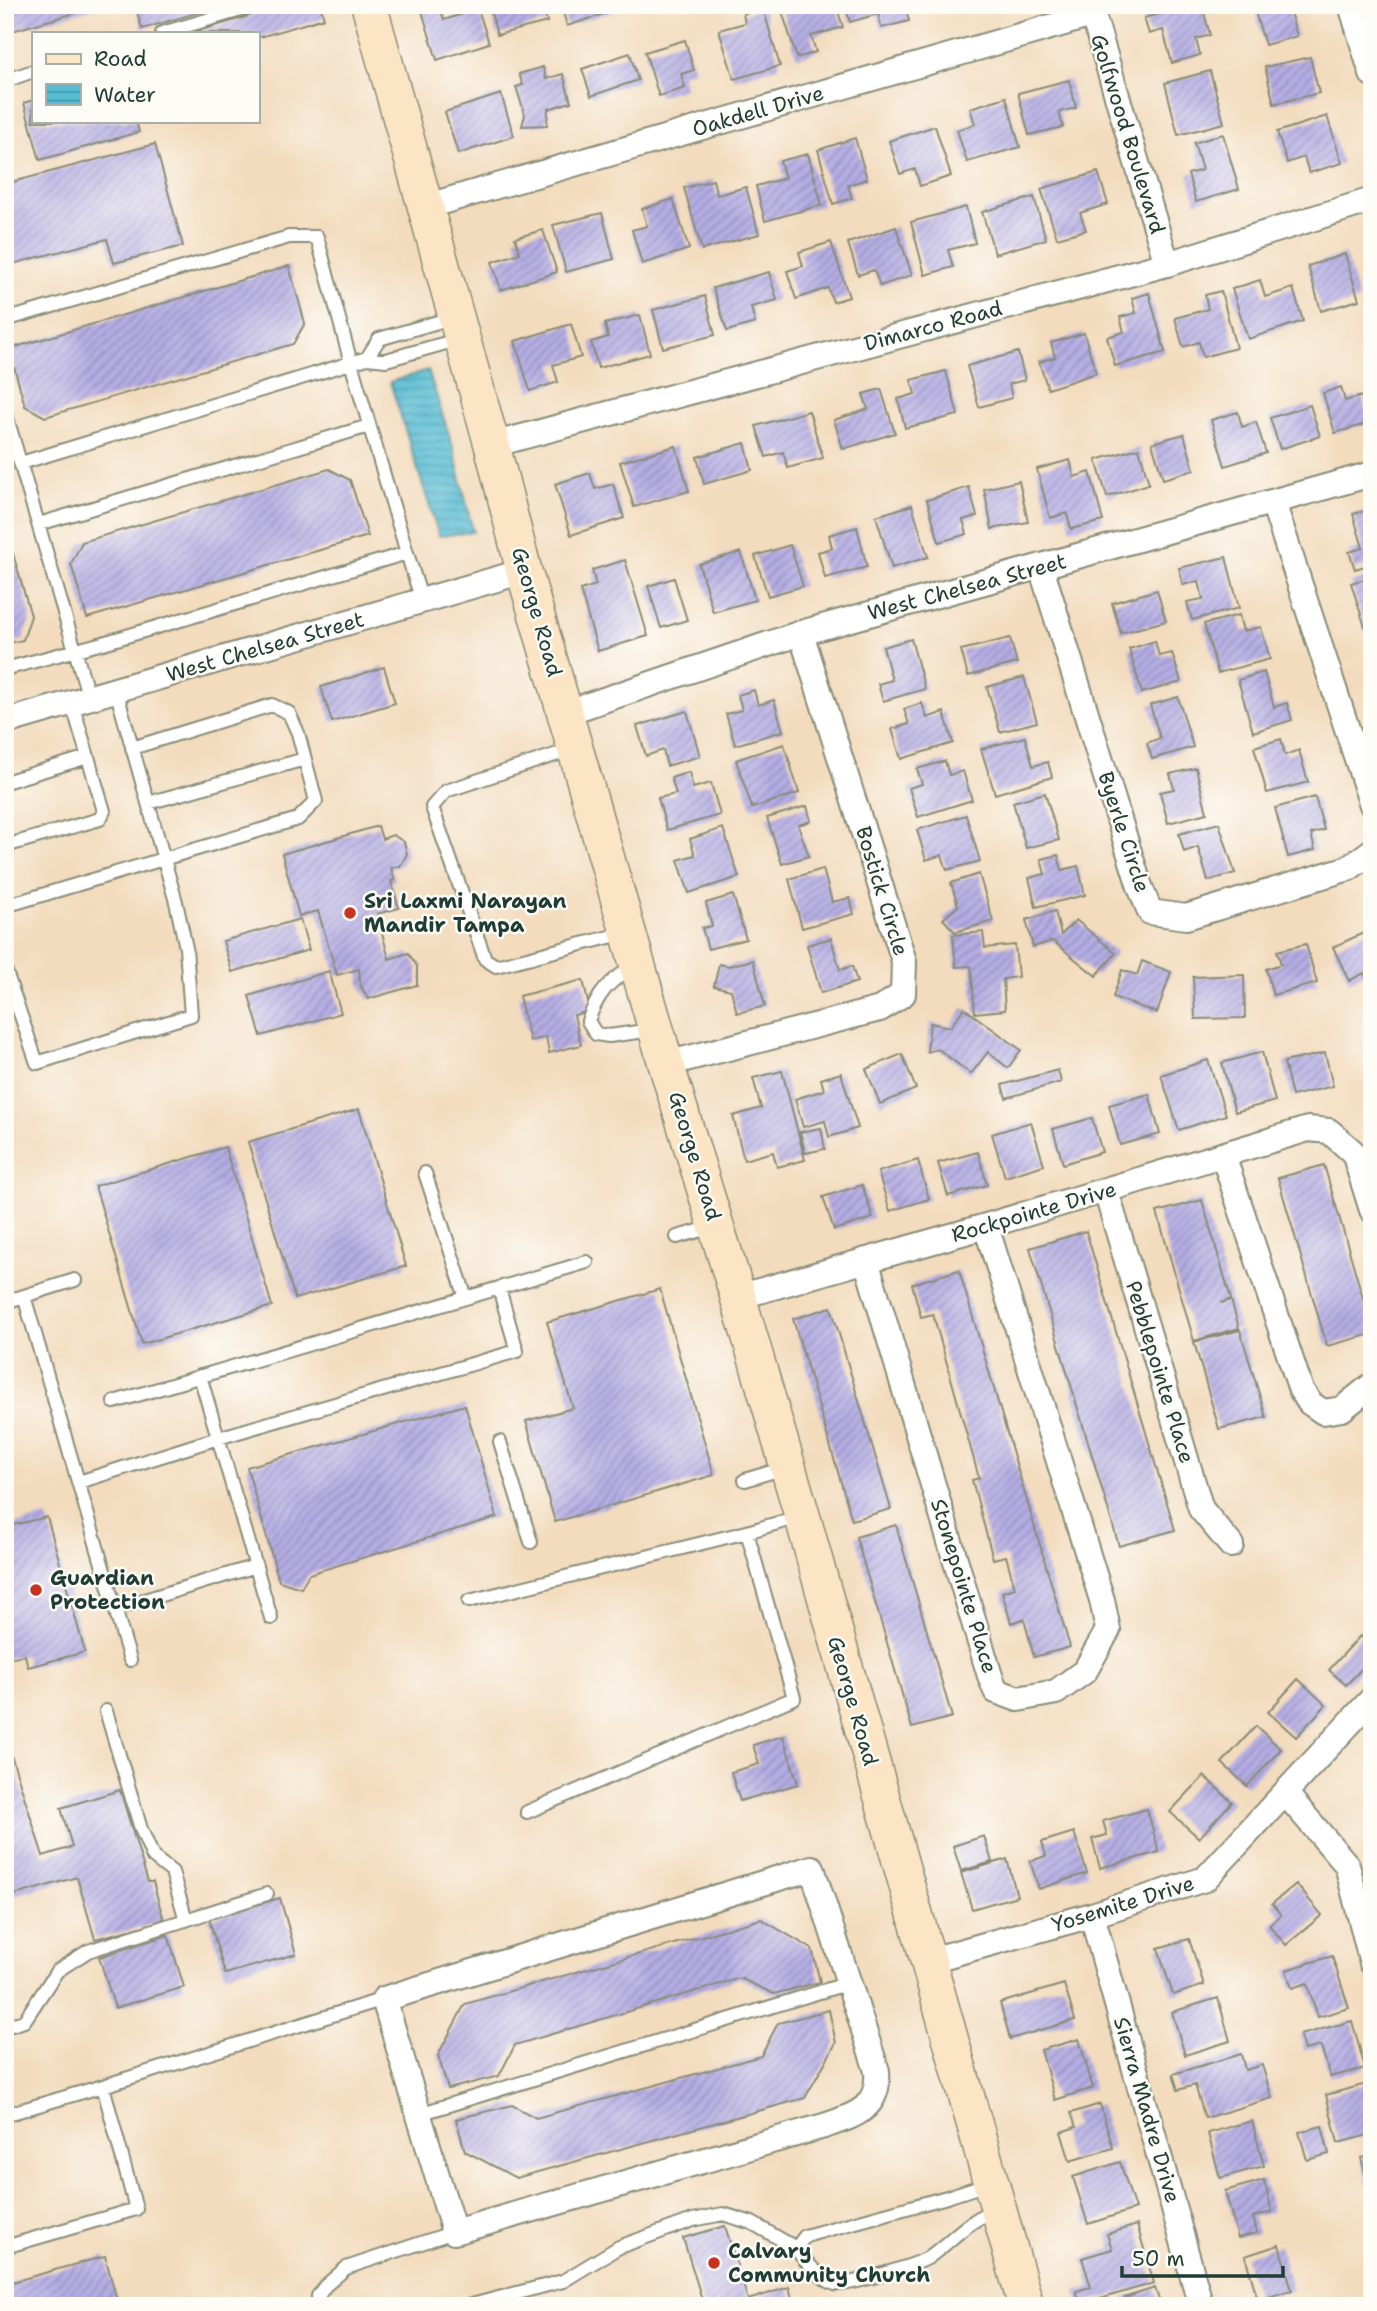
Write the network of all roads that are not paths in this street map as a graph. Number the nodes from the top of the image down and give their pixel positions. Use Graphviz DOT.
graph roads {
  1 [pos="258,5"];
  2 [pos="369,5"];
  3 [pos="1351,5"];
  4 [pos="1091,10"];
  5 [pos="165,32"];
  6 [pos="32,71"];
  7 [pos="1372,74"];
  8 [pos="5,81"];
  9 [pos="1372,200"];
  10 [pos="424,207"];
  11 [pos="1167,264"];
  12 [pos="5,320"];
  13 [pos="458,328"];
  14 [pos="367,358"];
  15 [pos="351,363"];
  16 [pos="5,411"];
  17 [pos="369,426"];
  18 [pos="492,445"];
  19 [pos="21,463"];
  20 [pos="1372,474"];
  21 [pos="1273,502"];
  22 [pos="38,524"];
  23 [pos="407,553"];
  24 [pos="1041,567"];
  25 [pos="524,571"];
  26 [pos="422,601"];
  27 [pos="801,633"];
  28 [pos="76,650"];
  29 [pos="5,669"];
  30 [pos="116,690"];
  31 [pos="80,700"];
  32 [pos="565,713"];
  33 [pos="5,722"];
  34 [pos="132,748"];
  35 [pos="576,748"];
  36 [pos="88,757"];
  37 [pos="305,759"];
  38 [pos="5,782"];
  39 [pos="148,803"];
  40 [pos="1372,805"];
  41 [pos="5,846"];
  42 [pos="1372,851"];
  43 [pos="163,858"];
  44 [pos="5,906"];
  45 [pos="633,948"];
  46 [pos="5,969"];
  47 [pos="656,1029"];
  48 [pos="666,1064"];
  49 [pos="1223,1155"];
  50 [pos="425,1173"];
  51 [pos="1106,1191"];
  52 [pos="1372,1210"];
  53 [pos="716,1226"];
  54 [pos="986,1226"];
  55 [pos="677,1237"];
  56 [pos="866,1260"];
  57 [pos="587,1262"];
  58 [pos="75,1280"];
  59 [pos="499,1287"];
  60 [pos="24,1296"];
  61 [pos="738,1297"];
  62 [pos="466,1298"];
  63 [pos="5,1302"];
  64 [pos="200,1376"];
  65 [pos="1372,1385"];
  66 [pos="114,1402"];
  67 [pos="218,1438"];
  68 [pos="500,1442"];
  69 [pos="787,1467"];
  70 [pos="744,1480"];
  71 [pos="79,1482"];
  72 [pos="802,1516"];
  73 [pos="747,1532"];
  74 [pos="531,1542"];
  75 [pos="1231,1545"];
  76 [pos="256,1566"];
  77 [pos="469,1601"];
  78 [pos="115,1609"];
  79 [pos="271,1618"];
  80 [pos="130,1660"];
  81 [pos="1372,1699"];
  82 [pos="106,1711"];
  83 [pos="1286,1794"];
  84 [pos="527,1812"];
  85 [pos="267,1894"];
  86 [pos="1092,1915"];
  87 [pos="186,1920"];
  88 [pos="927,1961"];
  89 [pos="1372,1963"];
  90 [pos="849,1983"];
  91 [pos="384,1998"];
  92 [pos="5,2027"];
  93 [pos="103,2086"];
  94 [pos="419,2114"];
  95 [pos="5,2115"];
  96 [pos="995,2196"];
  97 [pos="454,2232"];
  98 [pos="5,2246"];
  99 [pos="796,2248"];
  100 [pos="318,2306"];
  101 [pos="468,2306"];
  102 [pos="1026,2306"];
  103 [pos="1201,2306"];
  1 -- 5 [label="lane"];
  2 -- 10 [label="street, George Road"];
  3 -- 7 [label="street"];
  4 -- 10 [label="street, Oakdell Drive"];
  4 -- 11 [label="street, Golfwood Boulevard"];
  6 -- 8 [label="lane"];
  9 -- 11 [label="street, Dimarco Road"];
  10 -- 13 [label="street, George Road"];
  11 -- 18 [label="street, Dimarco Road"];
  12 -- 15 [label="lane"];
  13 -- 14 [label="lane"];
  13 -- 14 [label="lane"];
  13 -- 18 [label="street, George Road"];
  14 -- 15 [label="lane"];
  15 -- 17 [label="lane"];
  15 -- 19 [label="lane"];
  16 -- 19 [label="lane"];
  17 -- 22 [label="lane"];
  17 -- 23 [label="lane"];
  18 -- 25 [label="street, George Road"];
  19 -- 22 [label="lane"];
  20 -- 21 [label="street, West Chelsea Street"];
  21 -- 24 [label="street, West Chelsea Street"];
  21 -- 40 [label="street"];
  22 -- 28 [label="lane"];
  23 -- 26 [label="lane"];
  23 -- 28 [label="lane"];
  24 -- 27 [label="street, West Chelsea Street"];
  24 -- 42 [label="street, Byerle Circle"];
  25 -- 26 [label="street, West Chelsea Street"];
  25 -- 32 [label="street, George Road"];
  26 -- 30 [label="street, West Chelsea Street"];
  27 -- 32 [label="street, West Chelsea Street"];
  27 -- 48 [label="street, Bostick Circle"];
  28 -- 29 [label="lane"];
  28 -- 31 [label="lane"];
  30 -- 31 [label="street, West Chelsea Street"];
  30 -- 34 [label="lane"];
  31 -- 33 [label="street, West Chelsea Street"];
  31 -- 36 [label="lane"];
  32 -- 35 [label="street, George Road"];
  34 -- 37 [label="lane"];
  34 -- 39 [label="lane"];
  35 -- 45 [label="street, George Road"];
  35 -- 45 [label="lane"];
  36 -- 38 [label="lane"];
  36 -- 41 [label="lane"];
  37 -- 39 [label="lane"];
  37 -- 43 [label="lane"];
  39 -- 43 [label="lane"];
  43 -- 44 [label="lane"];
  43 -- 46 [label="lane"];
  45 -- 47 [label="street, George Road"];
  45 -- 47 [label="lane"];
  47 -- 48 [label="street, George Road"];
  48 -- 53 [label="street, George Road"];
  49 -- 51 [label="street, Rockpointe Drive"];
  49 -- 52 [label="street, Rockpointe Drive"];
  49 -- 65 [label="street"];
  50 -- 62 [label="lane"];
  51 -- 54 [label="street, Rockpointe Drive"];
  51 -- 75 [label="street, Pebblepointe Place"];
  53 -- 55 [label="lane"];
  53 -- 61 [label="street, George Road"];
  54 -- 56 [label="street, Rockpointe Drive"];
  54 -- 56 [label="street, Stonepointe Place"];
  56 -- 61 [label="street, Rockpointe Drive"];
  57 -- 59 [label="lane"];
  58 -- 60 [label="lane"];
  59 -- 62 [label="lane"];
  59 -- 67 [label="lane"];
  60 -- 63 [label="lane"];
  60 -- 71 [label="lane"];
  61 -- 69 [label="street, George Road"];
  62 -- 64 [label="lane"];
  64 -- 66 [label="lane"];
  64 -- 67 [label="lane"];
  67 -- 71 [label="lane"];
  67 -- 76 [label="lane"];
  68 -- 74 [label="lane"];
  69 -- 70 [label="lane"];
  69 -- 72 [label="street, George Road"];
  71 -- 78 [label="lane"];
  72 -- 73 [label="lane"];
  72 -- 88 [label="street, George Road"];
  73 -- 77 [label="lane"];
  73 -- 84 [label="lane"];
  76 -- 78 [label="lane"];
  76 -- 79 [label="lane"];
  78 -- 80 [label="lane"];
  81 -- 83 [label="street, Yosemite Drive"];
  82 -- 87 [label="lane"];
  83 -- 86 [label="street, Yosemite Drive"];
  83 -- 89 [label="street"];
  85 -- 87 [label="lane"];
  86 -- 88 [label="street, Yosemite Drive"];
  86 -- 103 [label="street, Sierra Madre Drive"];
  87 -- 92 [label="lane"];
  88 -- 96 [label="street, George Road"];
  90 -- 91 [label="street"];
  90 -- 94 [label="lane"];
  90 -- 97 [label="street"];
  91 -- 93 [label="lane"];
  91 -- 94 [label="street"];
  93 -- 95 [label="lane"];
  93 -- 98 [label="lane"];
  94 -- 97 [label="street"];
  96 -- 99 [label="lane"];
  96 -- 99 [label="lane"];
  96 -- 102 [label="street, George Road"];
  97 -- 100 [label="lane"];
  99 -- 101 [label="lane"];
}
